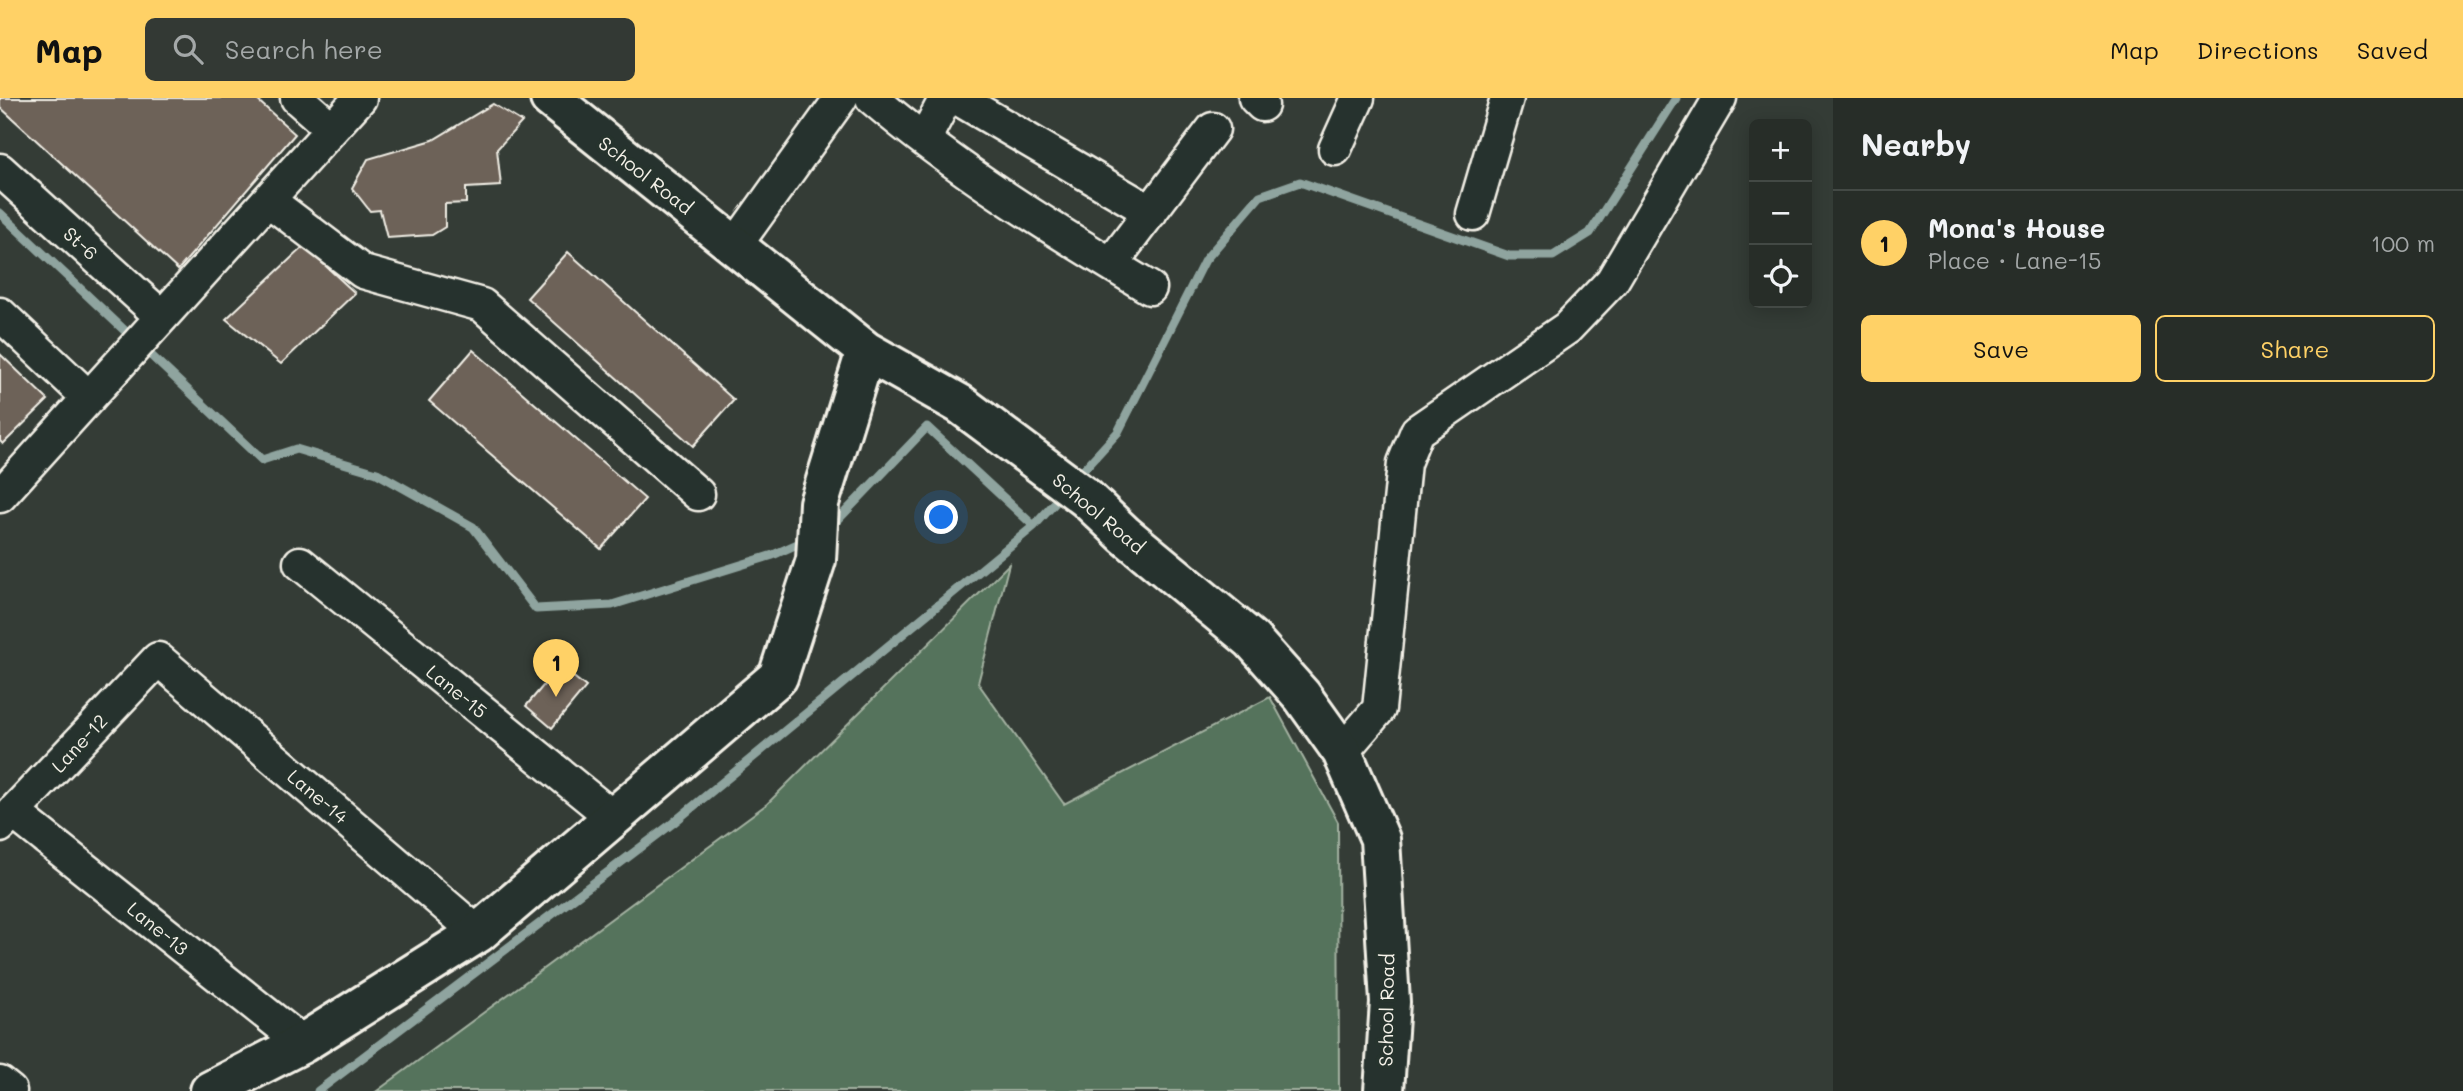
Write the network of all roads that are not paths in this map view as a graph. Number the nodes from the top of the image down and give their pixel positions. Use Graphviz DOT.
graph roads {
  1 [pos="297,98"];
  2 [pos="360,98"];
  3 [pos="841,98"];
  4 [pos="872,98"];
  5 [pos="946,98"];
  6 [pos="957,98"];
  7 [pos="1358,98"];
  8 [pos="1507,98"];
  9 [pos="1720,98"];
  10 [pos="556,100"];
  11 [pos="332,129"];
  12 [pos="1213,129"];
  13 [pos="924,140"];
  14 [pos="1335,149"];
  15 [pos="0,170"];
  16 [pos="268,200"];
  17 [pos="1151,212"];
  18 [pos="1473,214"];
  19 [pos="735,246"];
  20 [pos="1111,264"];
  21 [pos="1150,288"];
  22 [pos="0,314"];
  23 [pos="162,317"];
  24 [pos="866,351"];
  25 [pos="89,398"];
  26 [pos="698,494"];
  27 [pos="0,496"];
  28 [pos="300,563"];
  29 [pos="158,659"];
  30 [pos="1342,752"];
  31 [pos="6,819"];
  32 [pos="615,819"];
  33 [pos="478,933"];
  34 [pos="303,1043"];
  35 [pos="0,1083"];
  36 [pos="10,1091"];
  37 [pos="210,1091"];
  38 [pos="1384,1091"];
  1 -- 11 [label="street"];
  2 -- 11 [label="street"];
  3 -- 19 [label="street"];
  4 -- 13 [label="street"];
  5 -- 13 [label="street"];
  6 -- 17 [label="street"];
  7 -- 14 [label="street"];
  8 -- 18 [label="street"];
  9 -- 30 [label="street"];
  10 -- 19 [label="street, School Road"];
  11 -- 16 [label="street"];
  12 -- 17 [label="street"];
  13 -- 20 [label="street"];
  15 -- 23 [label="street, St-6"];
  16 -- 23 [label="street"];
  16 -- 26 [label="street"];
  17 -- 20 [label="street"];
  19 -- 24 [label="street, School Road"];
  20 -- 21 [label="street"];
  22 -- 25 [label="street"];
  23 -- 25 [label="street"];
  24 -- 30 [label="street, School Road"];
  24 -- 32 [label="street"];
  25 -- 27 [label="street"];
  28 -- 32 [label="street, Lane-15"];
  29 -- 31 [label="street, Lane-12"];
  29 -- 33 [label="street, Lane-14"];
  30 -- 38 [label="street, School Road"];
  31 -- 34 [label="street, Lane-13"];
  32 -- 33 [label="street"];
  33 -- 34 [label="street"];
  34 -- 37 [label="street"];
  35 -- 36 [label="street"];
}
